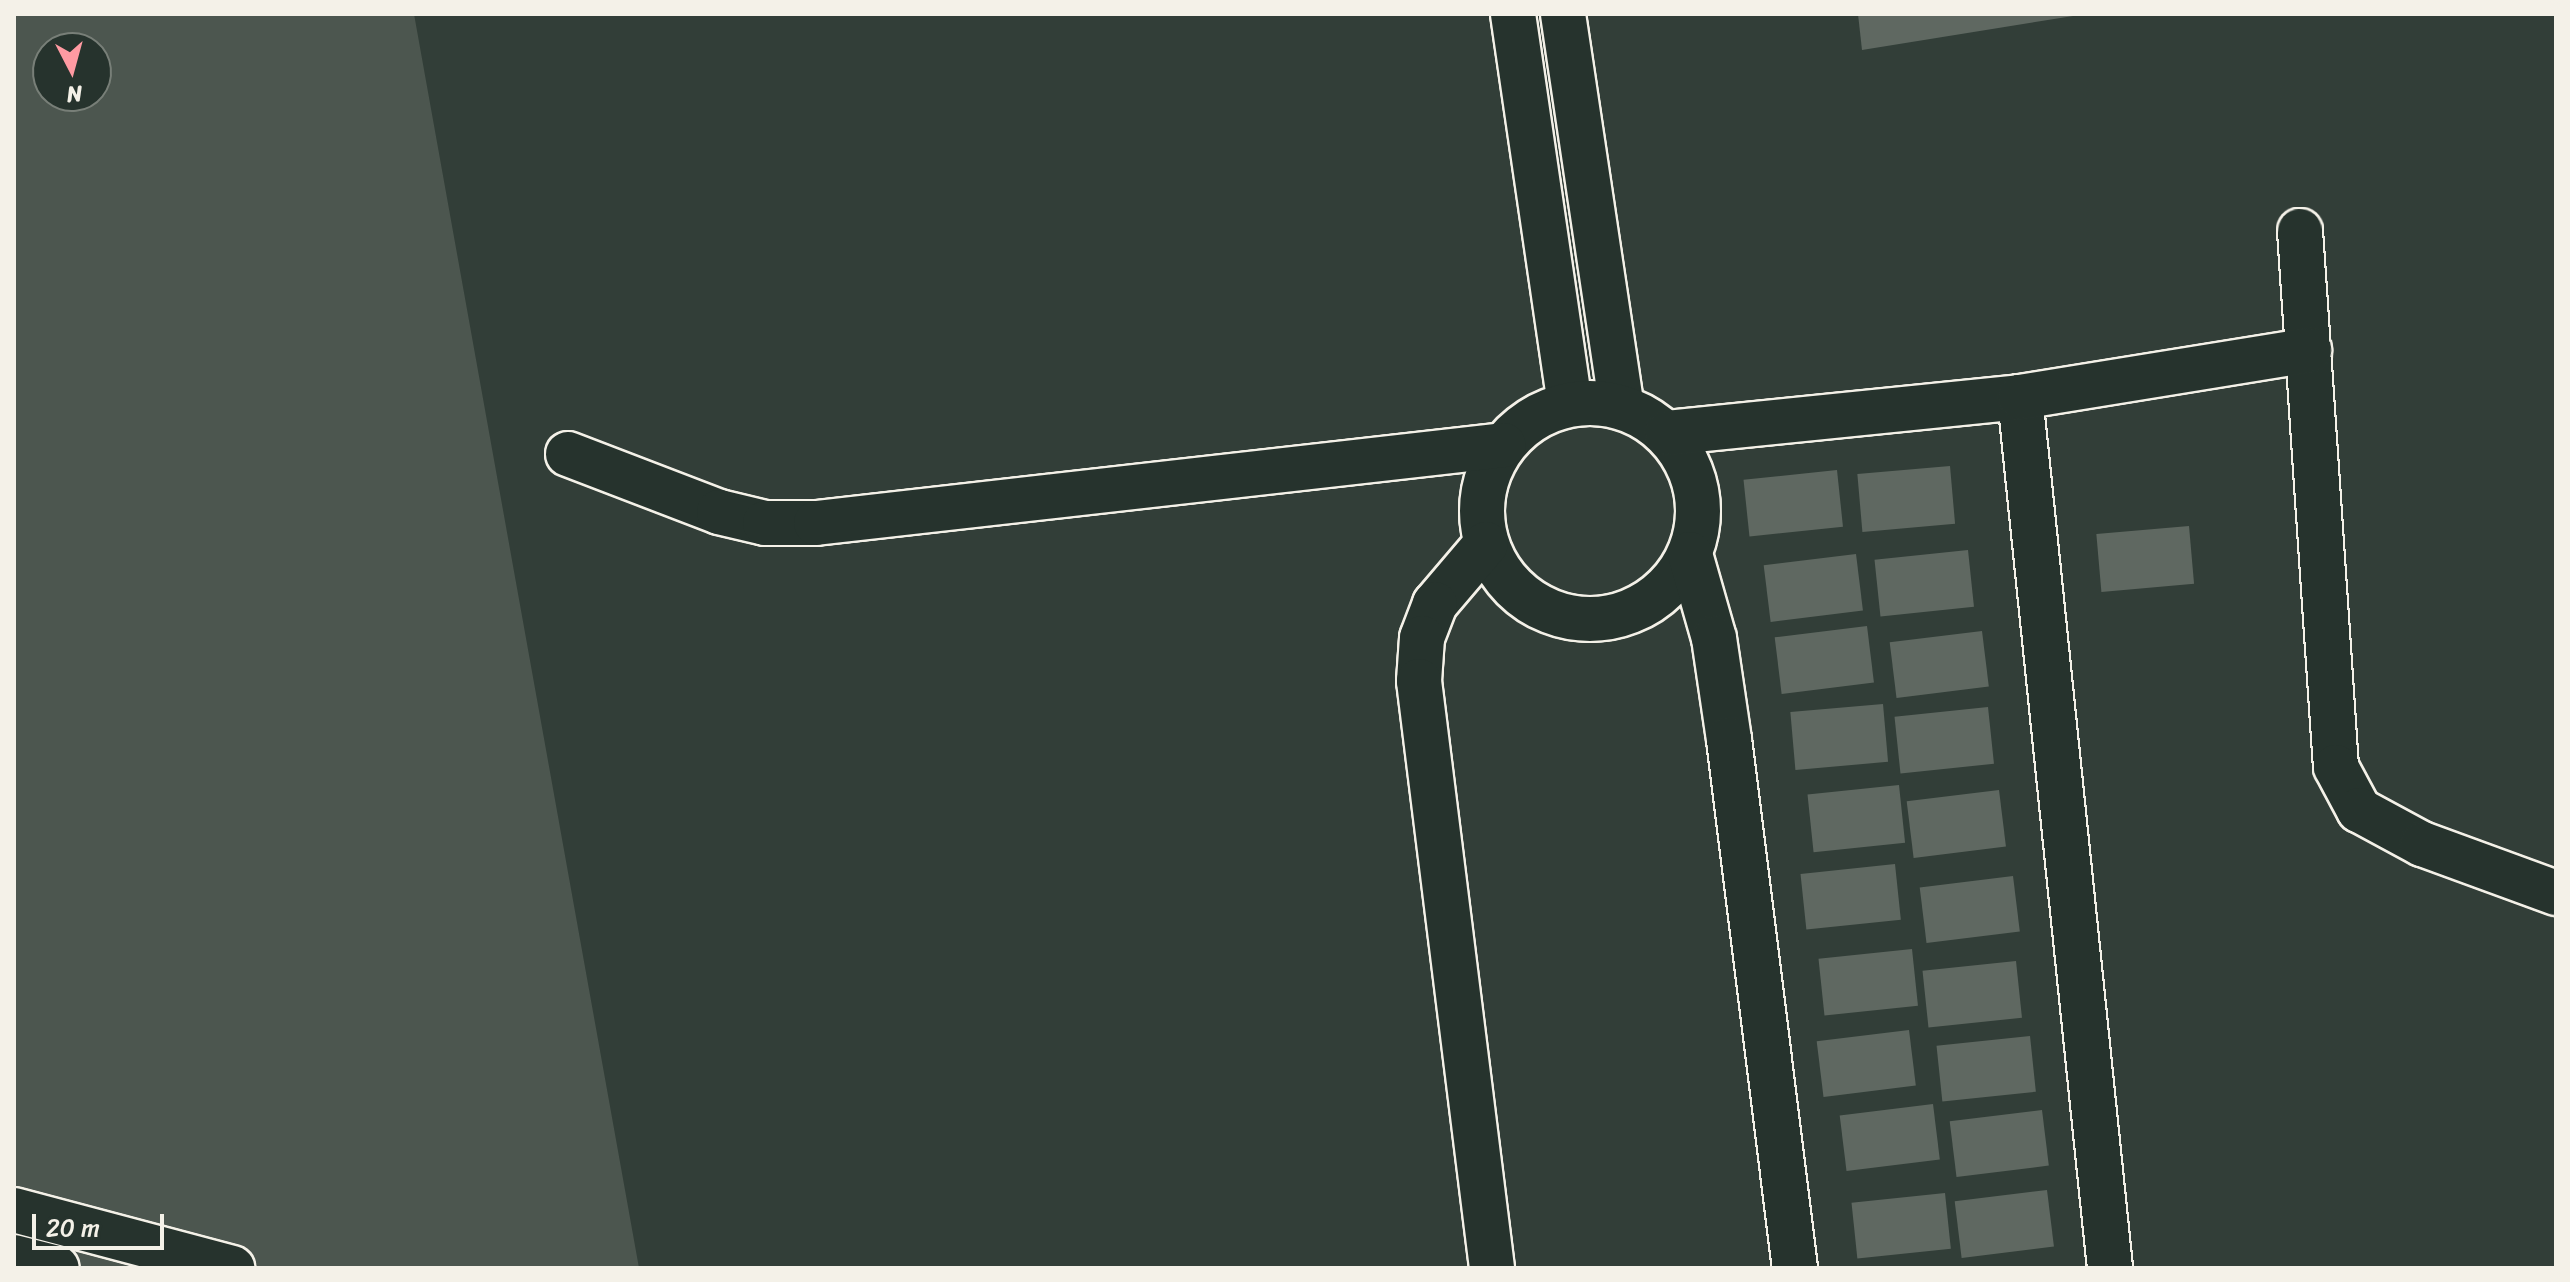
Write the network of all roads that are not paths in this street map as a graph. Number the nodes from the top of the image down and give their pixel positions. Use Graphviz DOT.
graph roads {
  1 [pos="1513,14"];
  2 [pos="1563,14"];
  3 [pos="2300,231"];
  4 [pos="2309,350"];
  5 [pos="2020,397"];
  6 [pos="1570,404"];
  7 [pos="1622,407"];
  8 [pos="1667,433"];
  9 [pos="1504,445"];
  10 [pos="568,454"];
  11 [pos="1486,544"];
  12 [pos="1690,554"];
  13 [pos="2556,893"];
  14 [pos="14,1210"];
  15 [pos="14,1257"];
  16 [pos="57,1268"];
  17 [pos="232,1268"];
  18 [pos="1492,1268"];
  19 [pos="1795,1268"];
  20 [pos="2110,1268"];
  1 -- 6 [label="street"];
  2 -- 7 [label="street"];
  3 -- 4 [label="street"];
  4 -- 5 [label="street"];
  4 -- 13 [label="street"];
  5 -- 8 [label="street"];
  5 -- 20 [label="street"];
  6 -- 7 [label="street"];
  6 -- 9 [label="street"];
  7 -- 8 [label="street"];
  8 -- 12 [label="street"];
  9 -- 10 [label="street"];
  9 -- 11 [label="street"];
  11 -- 12 [label="street"];
  11 -- 18 [label="street"];
  12 -- 19 [label="street"];
  14 -- 17 [label="street"];
  15 -- 16 [label="street"];
}
